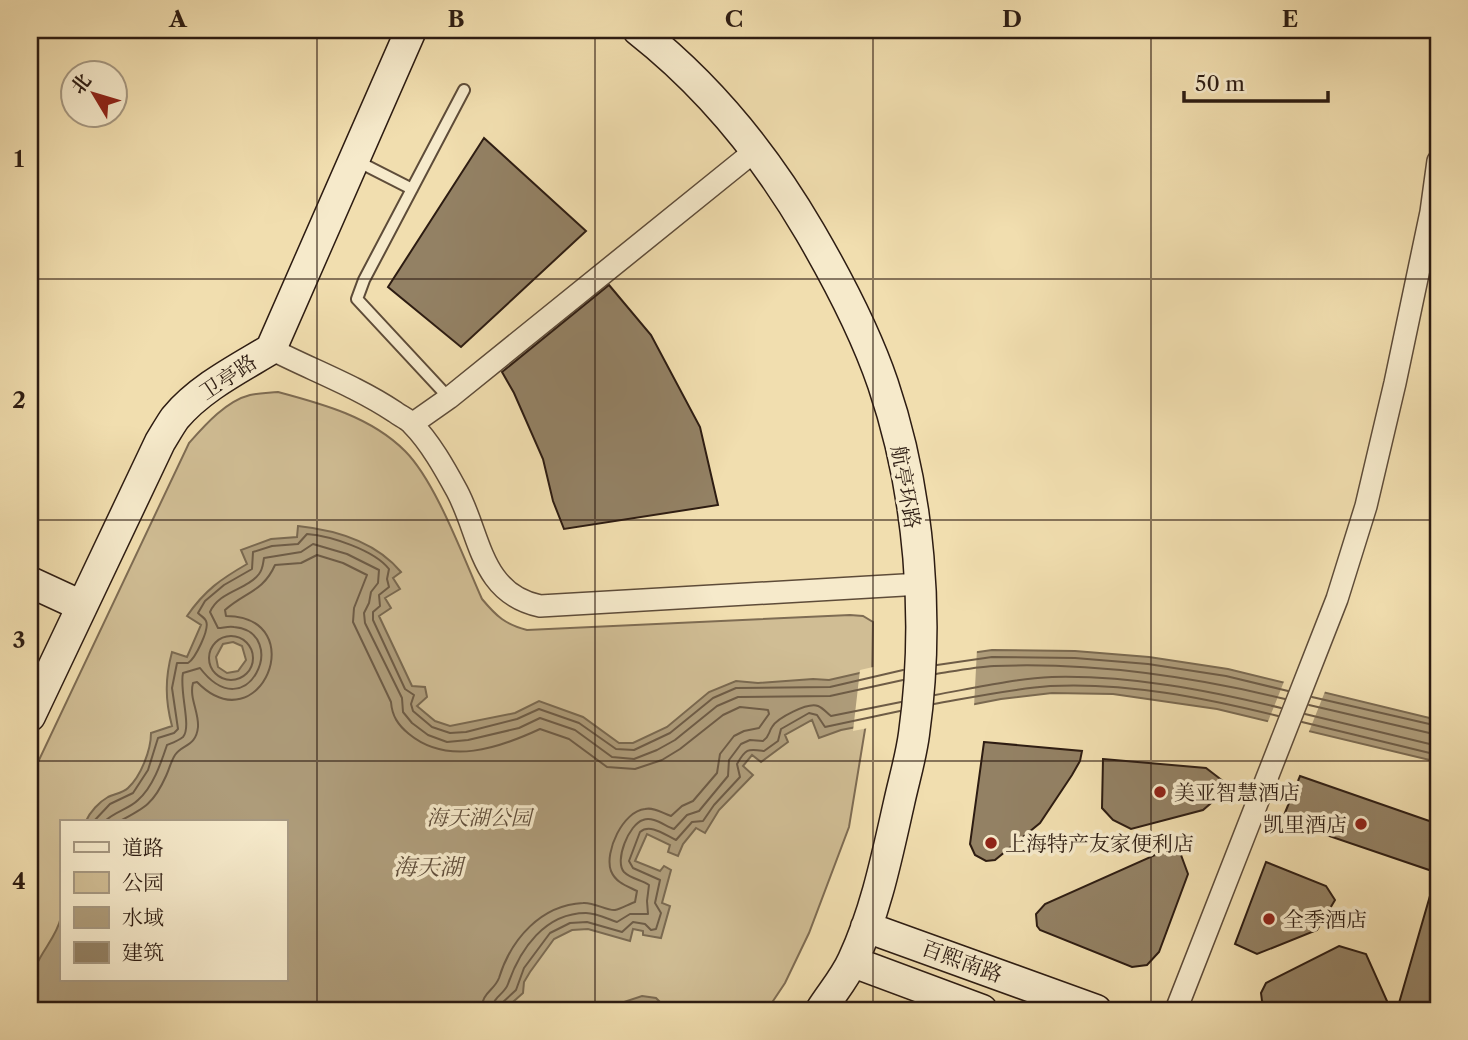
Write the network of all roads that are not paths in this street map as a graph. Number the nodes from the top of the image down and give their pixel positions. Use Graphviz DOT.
graph roads {
  1 [pos="411,30"];
  2 [pos="638,30"];
  3 [pos="464,90"];
  4 [pos="757,150"];
  5 [pos="354,160"];
  6 [pos="1438,161"];
  7 [pos="412,189"];
  8 [pos="271,349"];
  9 [pos="449,398"];
  10 [pos="412,424"];
  11 [pos="30,582"];
  12 [pos="921,584"];
  13 [pos="82,606"];
  14 [pos="30,716"];
  15 [pos="866,927"];
  16 [pos="852,962"];
  17 [pos="821,1010"];
  18 [pos="982,1010"];
  19 [pos="1096,1010"];
  20 [pos="1176,1010"];
  1 -- 5 [label="street, 卫亭路"];
  2 -- 4 [label="street, 航亭环路"];
  3 -- 7 [label="lane"];
  4 -- 9 [label="street"];
  4 -- 12 [label="street, 航亭环路"];
  5 -- 7 [label="lane"];
  5 -- 8 [label="street, 卫亭路"];
  6 -- 20 [label="street"];
  7 -- 9 [label="lane"];
  8 -- 10 [label="street"];
  8 -- 13 [label="street, 卫亭路"];
  9 -- 10 [label="street"];
  10 -- 12 [label="street"];
  11 -- 13 [label="street"];
  12 -- 15 [label="street, 航亭环路"];
  13 -- 14 [label="street, 卫亭路"];
  15 -- 16 [label="street, 航亭环路"];
  15 -- 19 [label="street, 百熙南路"];
  16 -- 17 [label="street, 航亭环路"];
  16 -- 18 [label="street, 百熙南路"];
}
